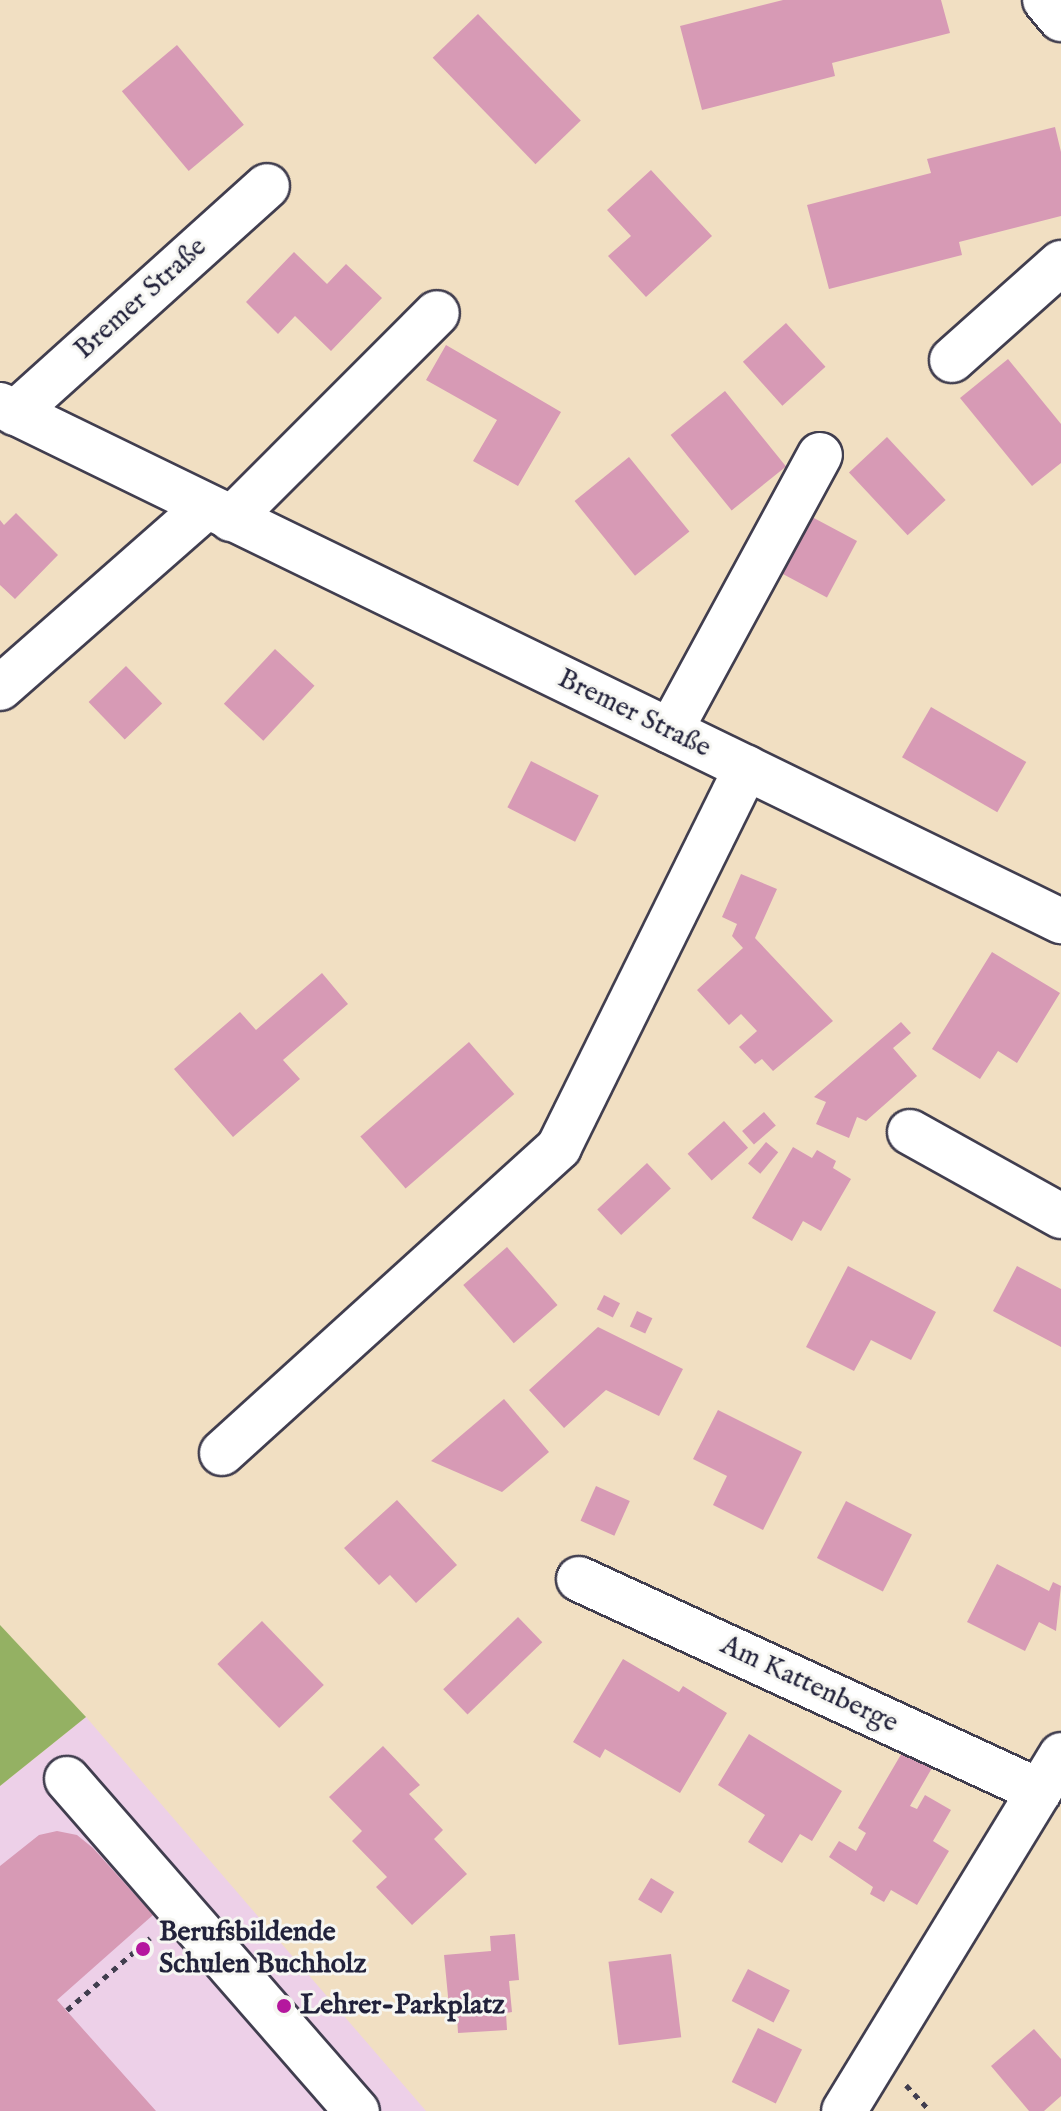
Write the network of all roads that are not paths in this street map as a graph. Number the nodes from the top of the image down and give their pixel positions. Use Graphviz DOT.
graph roads {
  1 [pos="1045,0"];
  2 [pos="1061,19"];
  3 [pos="267,186"];
  4 [pos="1061,263"];
  5 [pos="437,313"];
  6 [pos="952,360"];
  7 [pos="8,409"];
  8 [pos="820,455"];
  9 [pos="218,513"];
  10 [pos="0,688"];
  11 [pos="670,731"];
  12 [pos="746,768"];
  13 [pos="1061,921"];
  14 [pos="910,1132"];
  15 [pos="1061,1216"];
  16 [pos="222,1453"];
  17 [pos="579,1579"];
  18 [pos="1050,1773"];
  19 [pos="67,1779"];
  20 [pos="357,2111"];
  21 [pos="844,2111"];
  1 -- 2 [label="street"];
  3 -- 7 [label="street, Bremer Straße"];
  4 -- 6 [label="street"];
  5 -- 9 [label="street"];
  7 -- 9 [label="street, Bremer Straße"];
  8 -- 11 [label="street"];
  9 -- 10 [label="street"];
  9 -- 11 [label="street, Bremer Straße"];
  11 -- 12 [label="street, Bremer Straße"];
  12 -- 13 [label="street, Bremer Straße"];
  12 -- 16 [label="street"];
  14 -- 15 [label="street"];
  17 -- 18 [label="street, Am Kattenberge"];
  18 -- 21 [label="street, Am Kattenberge"];
  19 -- 20 [label="street"];
}
